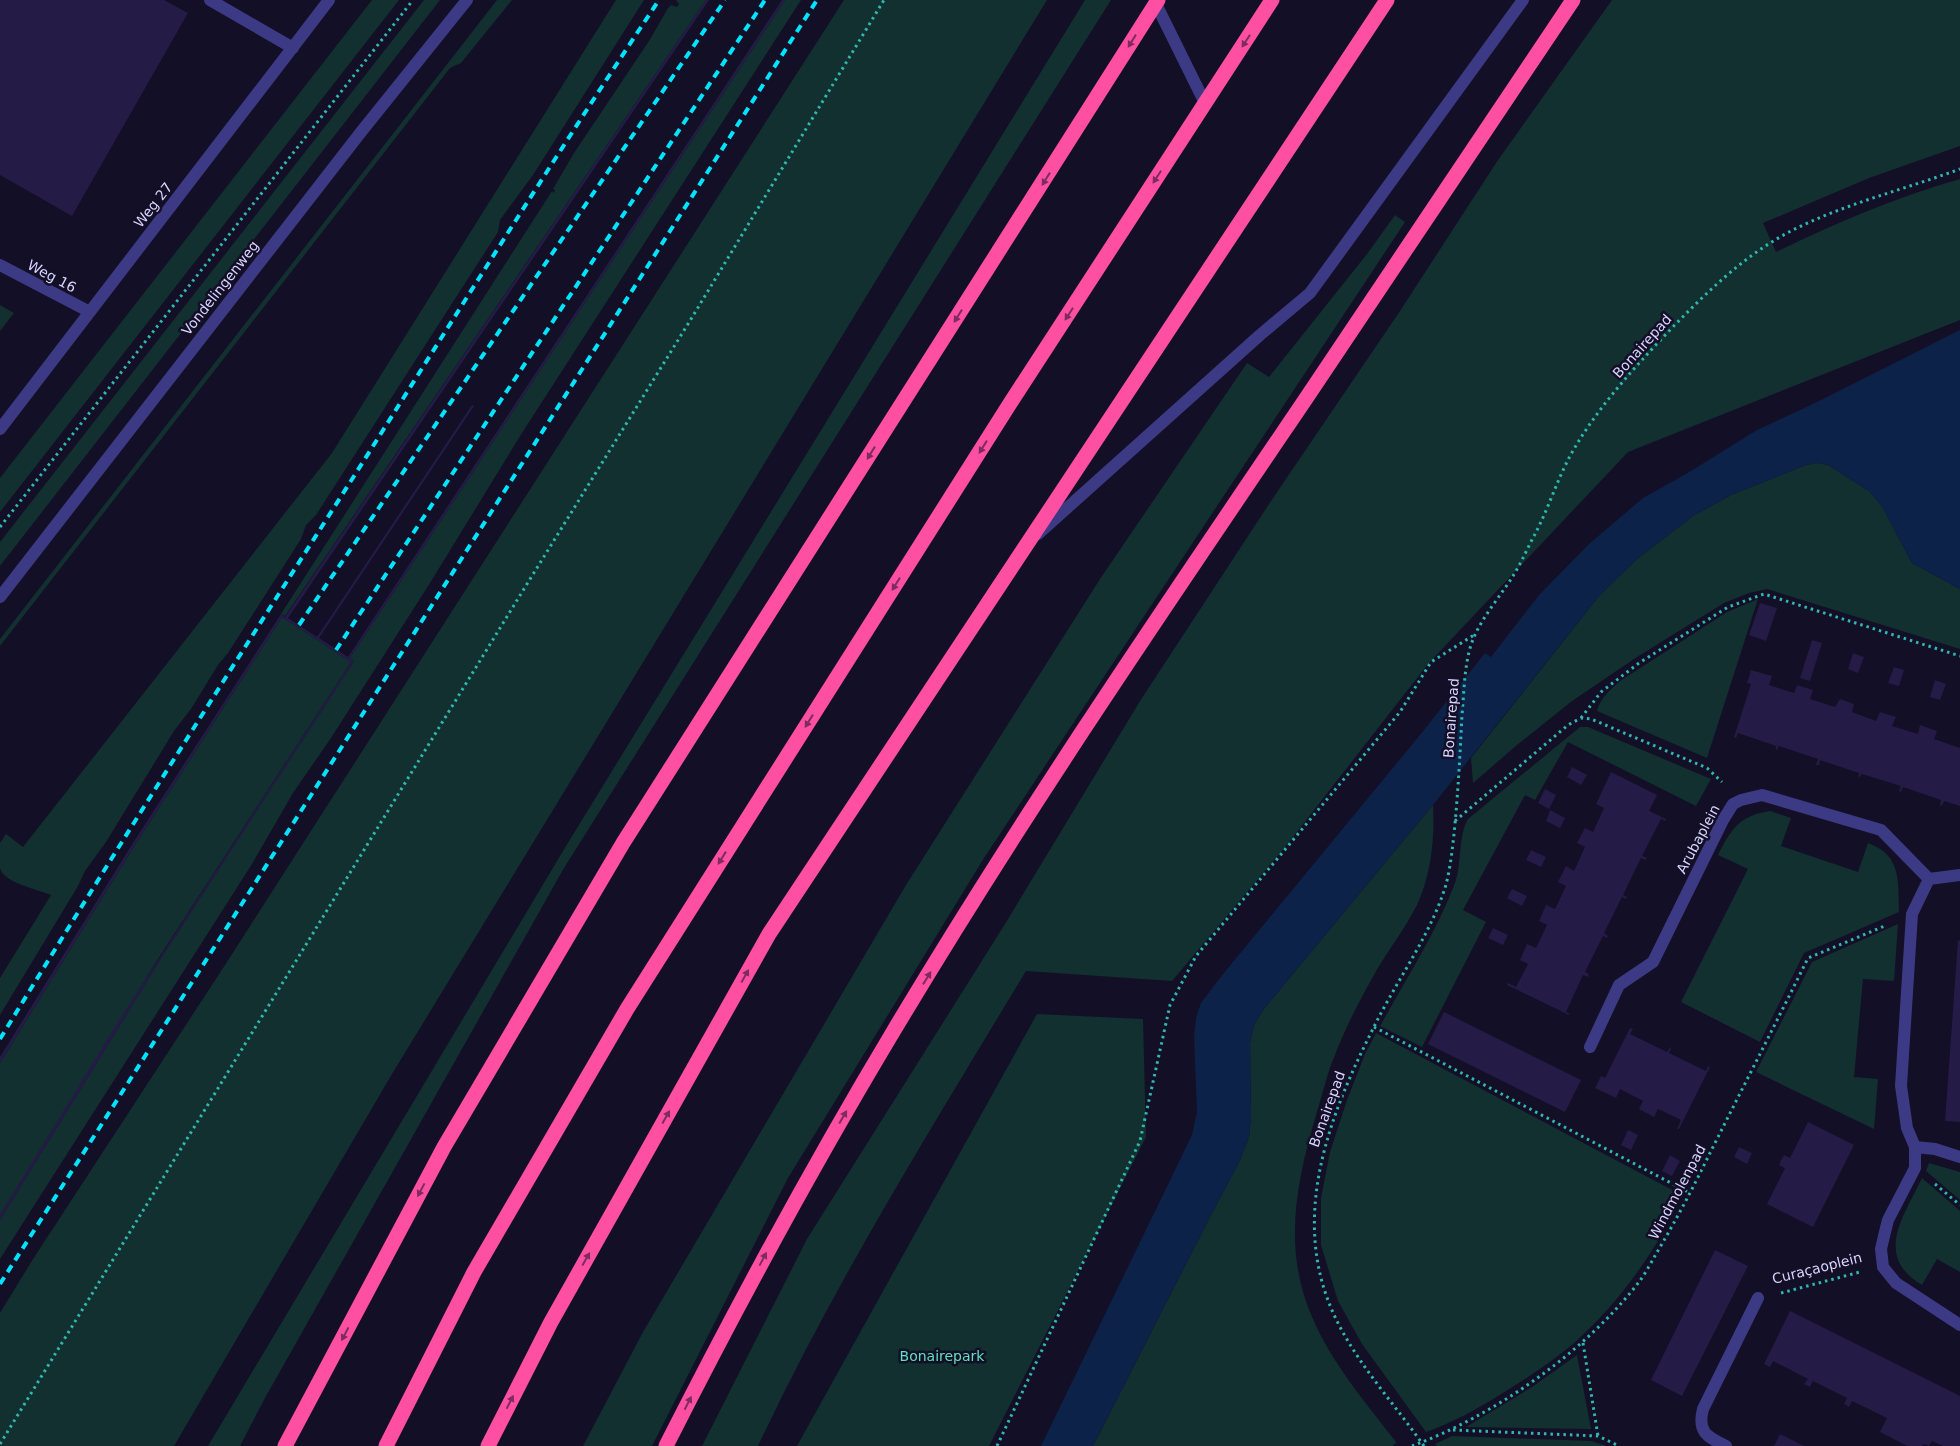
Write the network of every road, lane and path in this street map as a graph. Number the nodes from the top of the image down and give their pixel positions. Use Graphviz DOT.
graph roads {
  1 [pos="210,0"];
  2 [pos="329,0"];
  3 [pos="413,0"];
  4 [pos="467,0"];
  5 [pos="884,0"];
  6 [pos="1272,0"];
  7 [pos="1387,0"];
  8 [pos="1523,0"];
  9 [pos="1573,0"];
  10 [pos="1157,2"];
  11 [pos="292,48"];
  12 [pos="1205,103"];
  13 [pos="1960,169"];
  14 [pos="0,266"];
  15 [pos="90,312"];
  16 [pos="0,429"];
  17 [pos="0,527"];
  18 [pos="1030,541"];
  19 [pos="0,597"];
  20 [pos="1474,635"];
  21 [pos="1960,656"];
  22 [pos="1581,718"];
  23 [pos="1741,800"];
  24 [pos="1455,821"];
  25 [pos="1960,875"];
  26 [pos="1929,879"];
  27 [pos="1912,914"];
  28 [pos="1374,1027"];
  29 [pos="1590,1047"];
  30 [pos="1915,1147"];
  31 [pos="1960,1157"];
  32 [pos="1915,1168"];
  33 [pos="1690,1193"];
  34 [pos="1960,1205"];
  35 [pos="1883,1267"];
  36 [pos="1758,1298"];
  37 [pos="1960,1325"];
  38 [pos="1583,1343"];
  39 [pos="1453,1430"];
  40 [pos="1598,1436"];
  41 [pos="0,1444"];
  42 [pos="1423,1444"];
  43 [pos="286,1446"];
  44 [pos="386,1446"];
  45 [pos="488,1446"];
  46 [pos="666,1446"];
  47 [pos="997,1446"];
  48 [pos="1412,1446"];
  49 [pos="1619,1446"];
  50 [pos="1726,1446"];
  1 -- 11 [label="street"];
  2 -- 11 [label="street, Weg 27"];
  3 -- 17 [label="path, Vondelingenweg"];
  4 -- 19 [label="street, Vondelingenweg"];
  5 -- 41 [label="path"];
  6 -- 12 [label="highway, one-way"];
  7 -- 18 [label="highway"];
  8 -- 18 [label="street"];
  46 -- 9 [label="highway, one-way"];
  10 -- 12 [label="street"];
  10 -- 43 [label="highway, one-way"];
  11 -- 15 [label="street, Weg 27"];
  12 -- 44 [label="highway, one-way"];
  13 -- 20 [label="path, Bonairepad"];
  14 -- 15 [label="street, Weg 16"];
  15 -- 16 [label="street, Weg 27"];
  45 -- 18 [label="highway, one-way"];
  20 -- 24 [label="path, Bonairepad"];
  20 -- 47 [label="path"];
  21 -- 22 [label="path"];
  22 -- 23 [label="path"];
  22 -- 24 [label="path"];
  23 -- 26 [label="street, Arubaplein"];
  23 -- 29 [label="street, Arubaplein"];
  24 -- 28 [label="path, Bonairepad"];
  25 -- 26 [label="street"];
  26 -- 27 [label="street"];
  27 -- 30 [label="street"];
  27 -- 33 [label="path, Windmolenpad"];
  28 -- 33 [label="path"];
  28 -- 42 [label="path, Bonairepad"];
  30 -- 31 [label="street"];
  30 -- 32 [label="street, Curaçaoplein"];
  32 -- 34 [label="path"];
  32 -- 35 [label="street, Curaçaoplein"];
  33 -- 38 [label="path, Windmolenpad"];
  35 -- 36 [label="path, Curaçaoplein"];
  35 -- 37 [label="street, Curaçaoplein"];
  36 -- 50 [label="street"];
  38 -- 39 [label="path, Windmolenpad"];
  38 -- 40 [label="path"];
  39 -- 40 [label="path"];
  39 -- 42 [label="path, Windmolenpad"];
  40 -- 49 [label="path"];
  42 -- 48 [label="path, Windmolenpad"];
}
